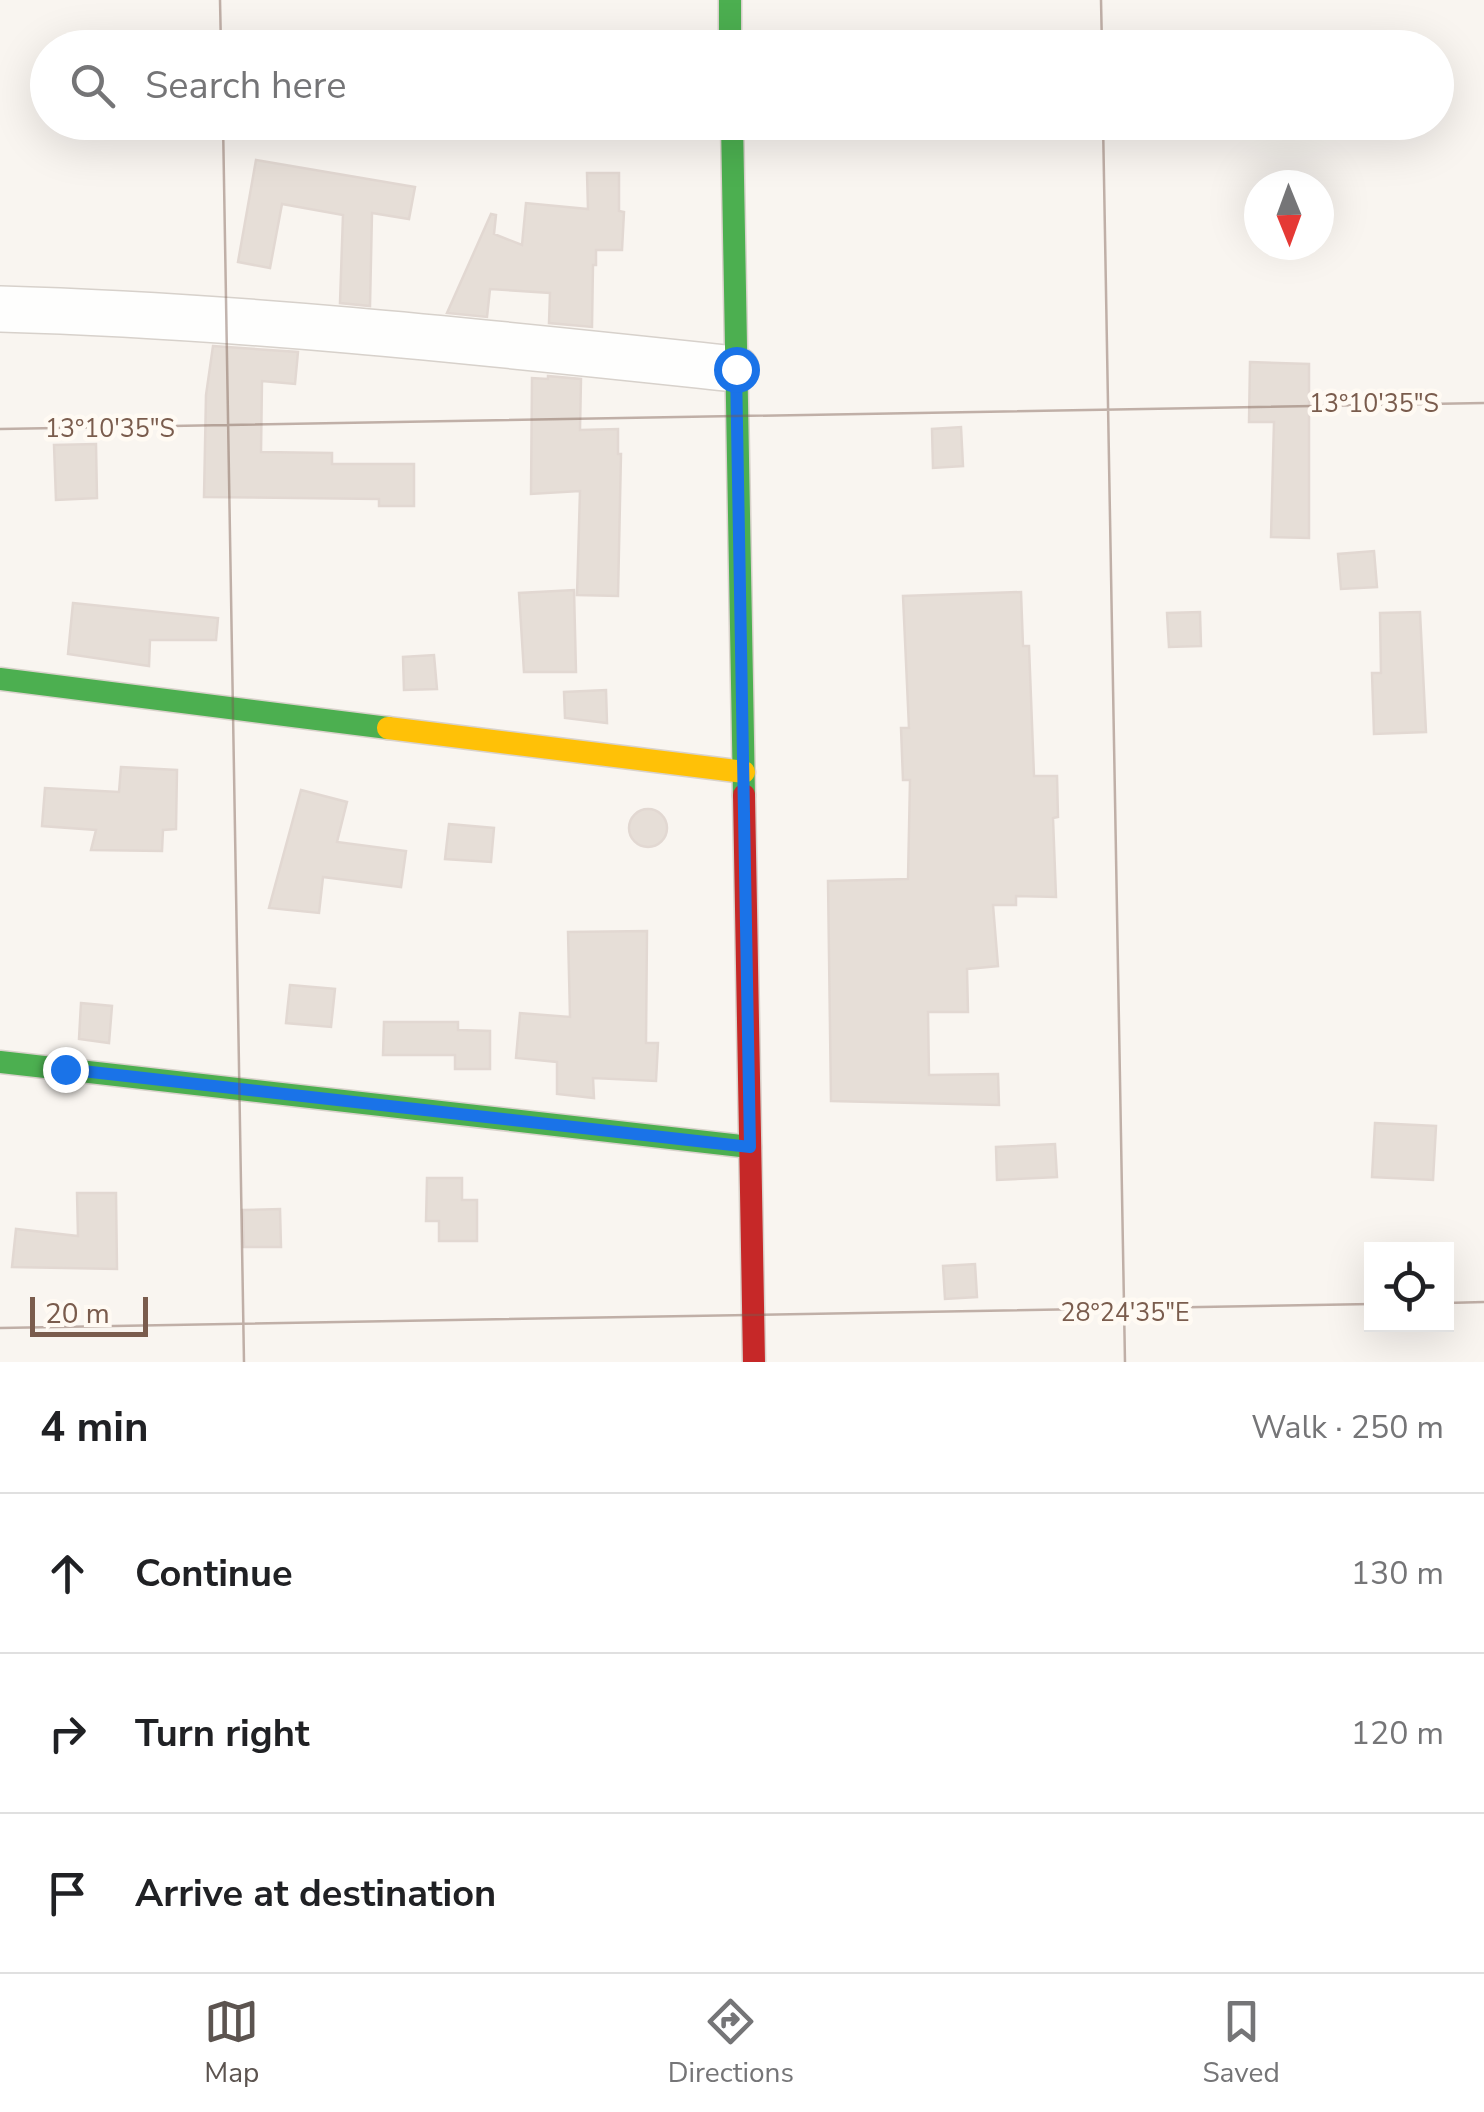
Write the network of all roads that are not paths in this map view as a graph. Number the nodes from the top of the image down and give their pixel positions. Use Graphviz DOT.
graph roads {
  1 [pos="724,1"];
  2 [pos="728,30"];
  3 [pos="732,140"];
  4 [pos="0,308"];
  5 [pos="736,369"];
  6 [pos="0,679"];
  7 [pos="744,772"];
  8 [pos="0,1062"];
  9 [pos="750,1147"];
  10 [pos="754,1362"];
  1 -- 2 [label="street"];
  3 -- 5 [label="street"];
  4 -- 5 [label="street"];
  5 -- 7 [label="street"];
  6 -- 7 [label="street"];
  7 -- 9 [label="street"];
  8 -- 9 [label="street"];
  9 -- 10 [label="street"];
}
